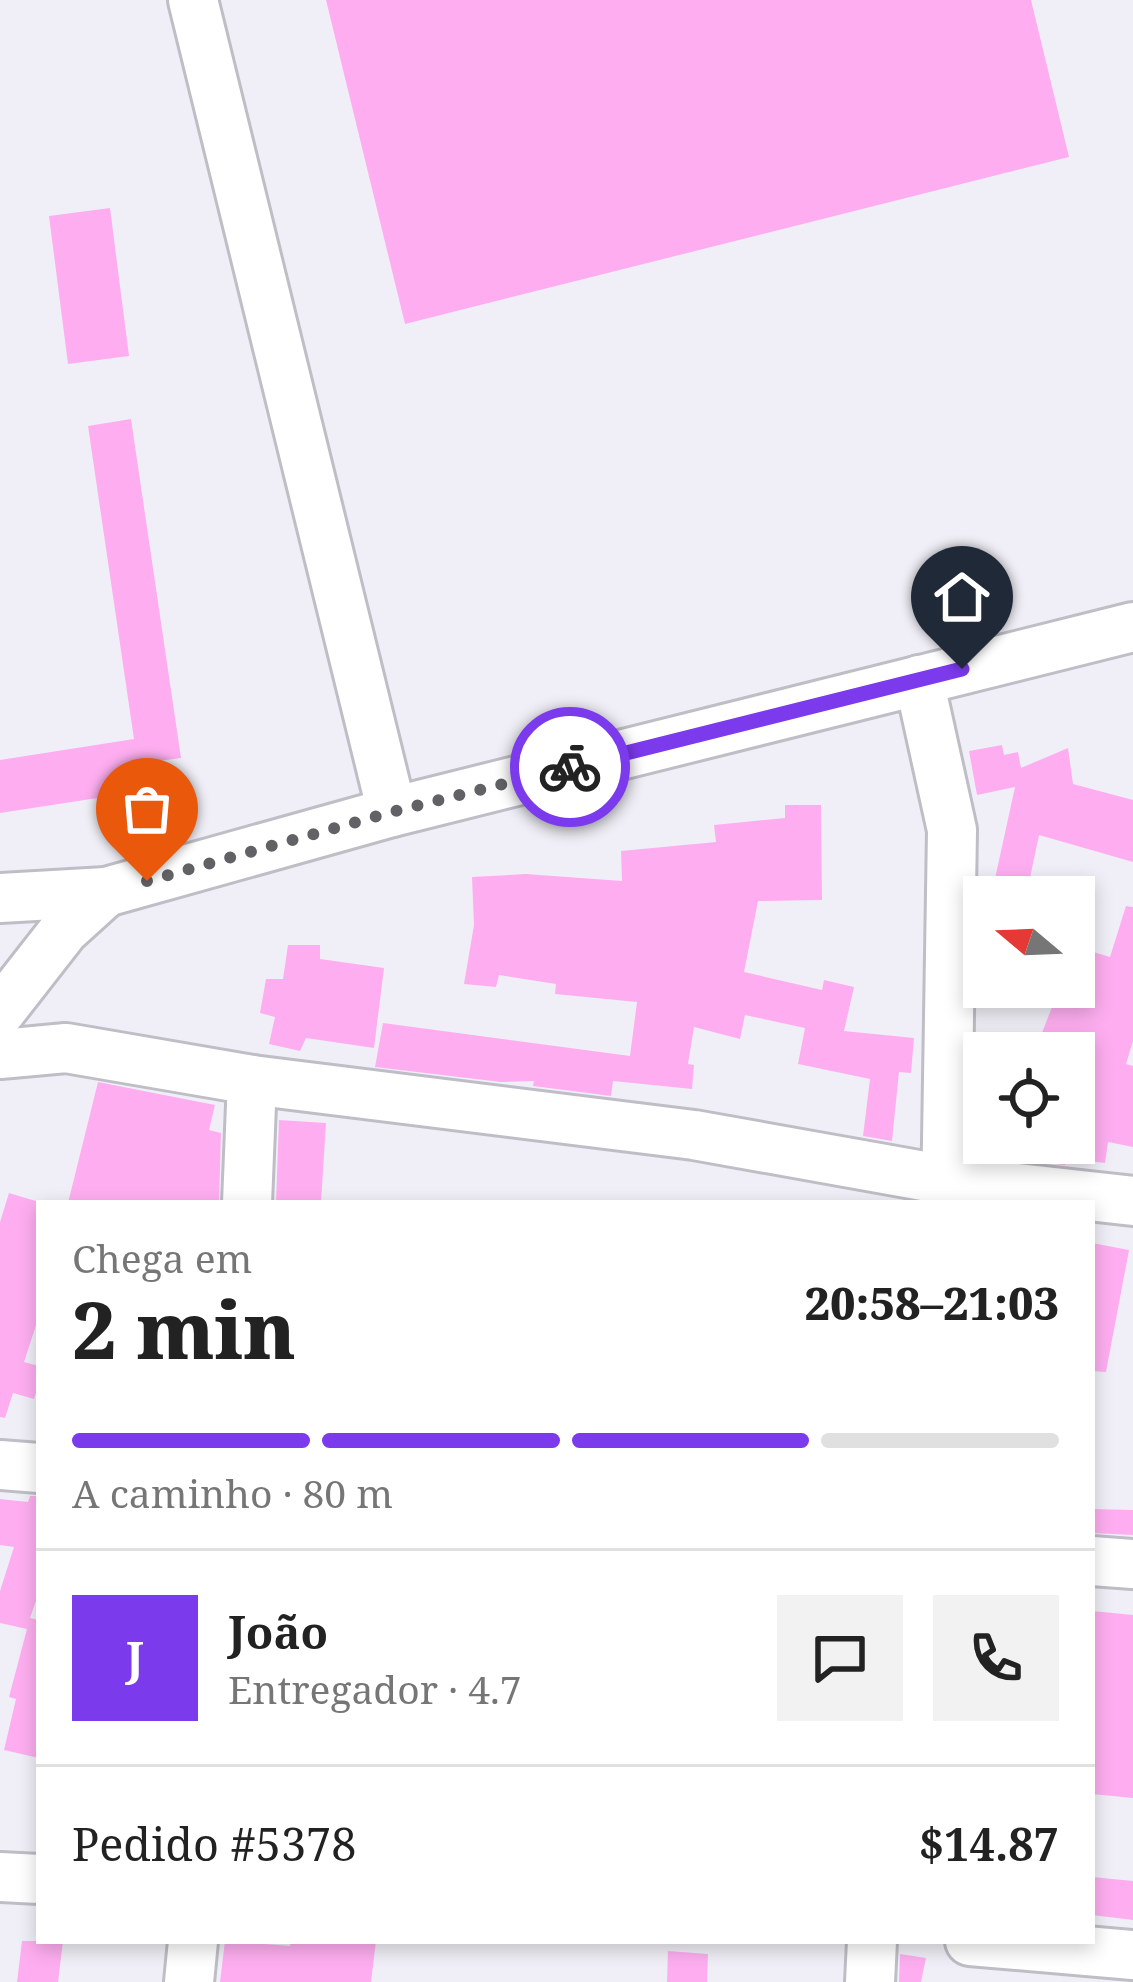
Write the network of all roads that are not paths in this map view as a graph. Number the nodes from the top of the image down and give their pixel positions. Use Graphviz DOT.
graph roads {
  1 [pos="193,0"];
  2 [pos="1133,627"];
  3 [pos="919,680"];
  4 [pos="392,812"];
  5 [pos="106,892"];
  6 [pos="0,898"];
  7 [pos="0,1012"];
  8 [pos="0,1054"];
  9 [pos="252,1080"];
  10 [pos="946,1191"];
  11 [pos="247,1200"];
  12 [pos="1133,1201"];
  13 [pos="0,1465"];
  14 [pos="36,1468"];
  15 [pos="1095,1561"];
  16 [pos="1133,1564"];
  17 [pos="0,1877"];
  18 [pos="36,1879"];
  19 [pos="193,1944"];
  20 [pos="872,1944"];
  21 [pos="1005,1944"];
  22 [pos="1133,1955"];
  23 [pos="189,1982"];
  24 [pos="870,1982"];
  1 -- 4 [label="street"];
  2 -- 3 [label="street"];
  3 -- 4 [label="street"];
  3 -- 10 [label="street"];
  4 -- 5 [label="street"];
  5 -- 6 [label="street"];
  5 -- 7 [label="street"];
  8 -- 9 [label="street"];
  9 -- 10 [label="street"];
  9 -- 11 [label="street"];
  10 -- 12 [label="street"];
  13 -- 14 [label="street"];
  15 -- 16 [label="street"];
  17 -- 18 [label="street"];
  19 -- 23 [label="street"];
  20 -- 24 [label="street"];
  21 -- 22 [label="street"];
}
